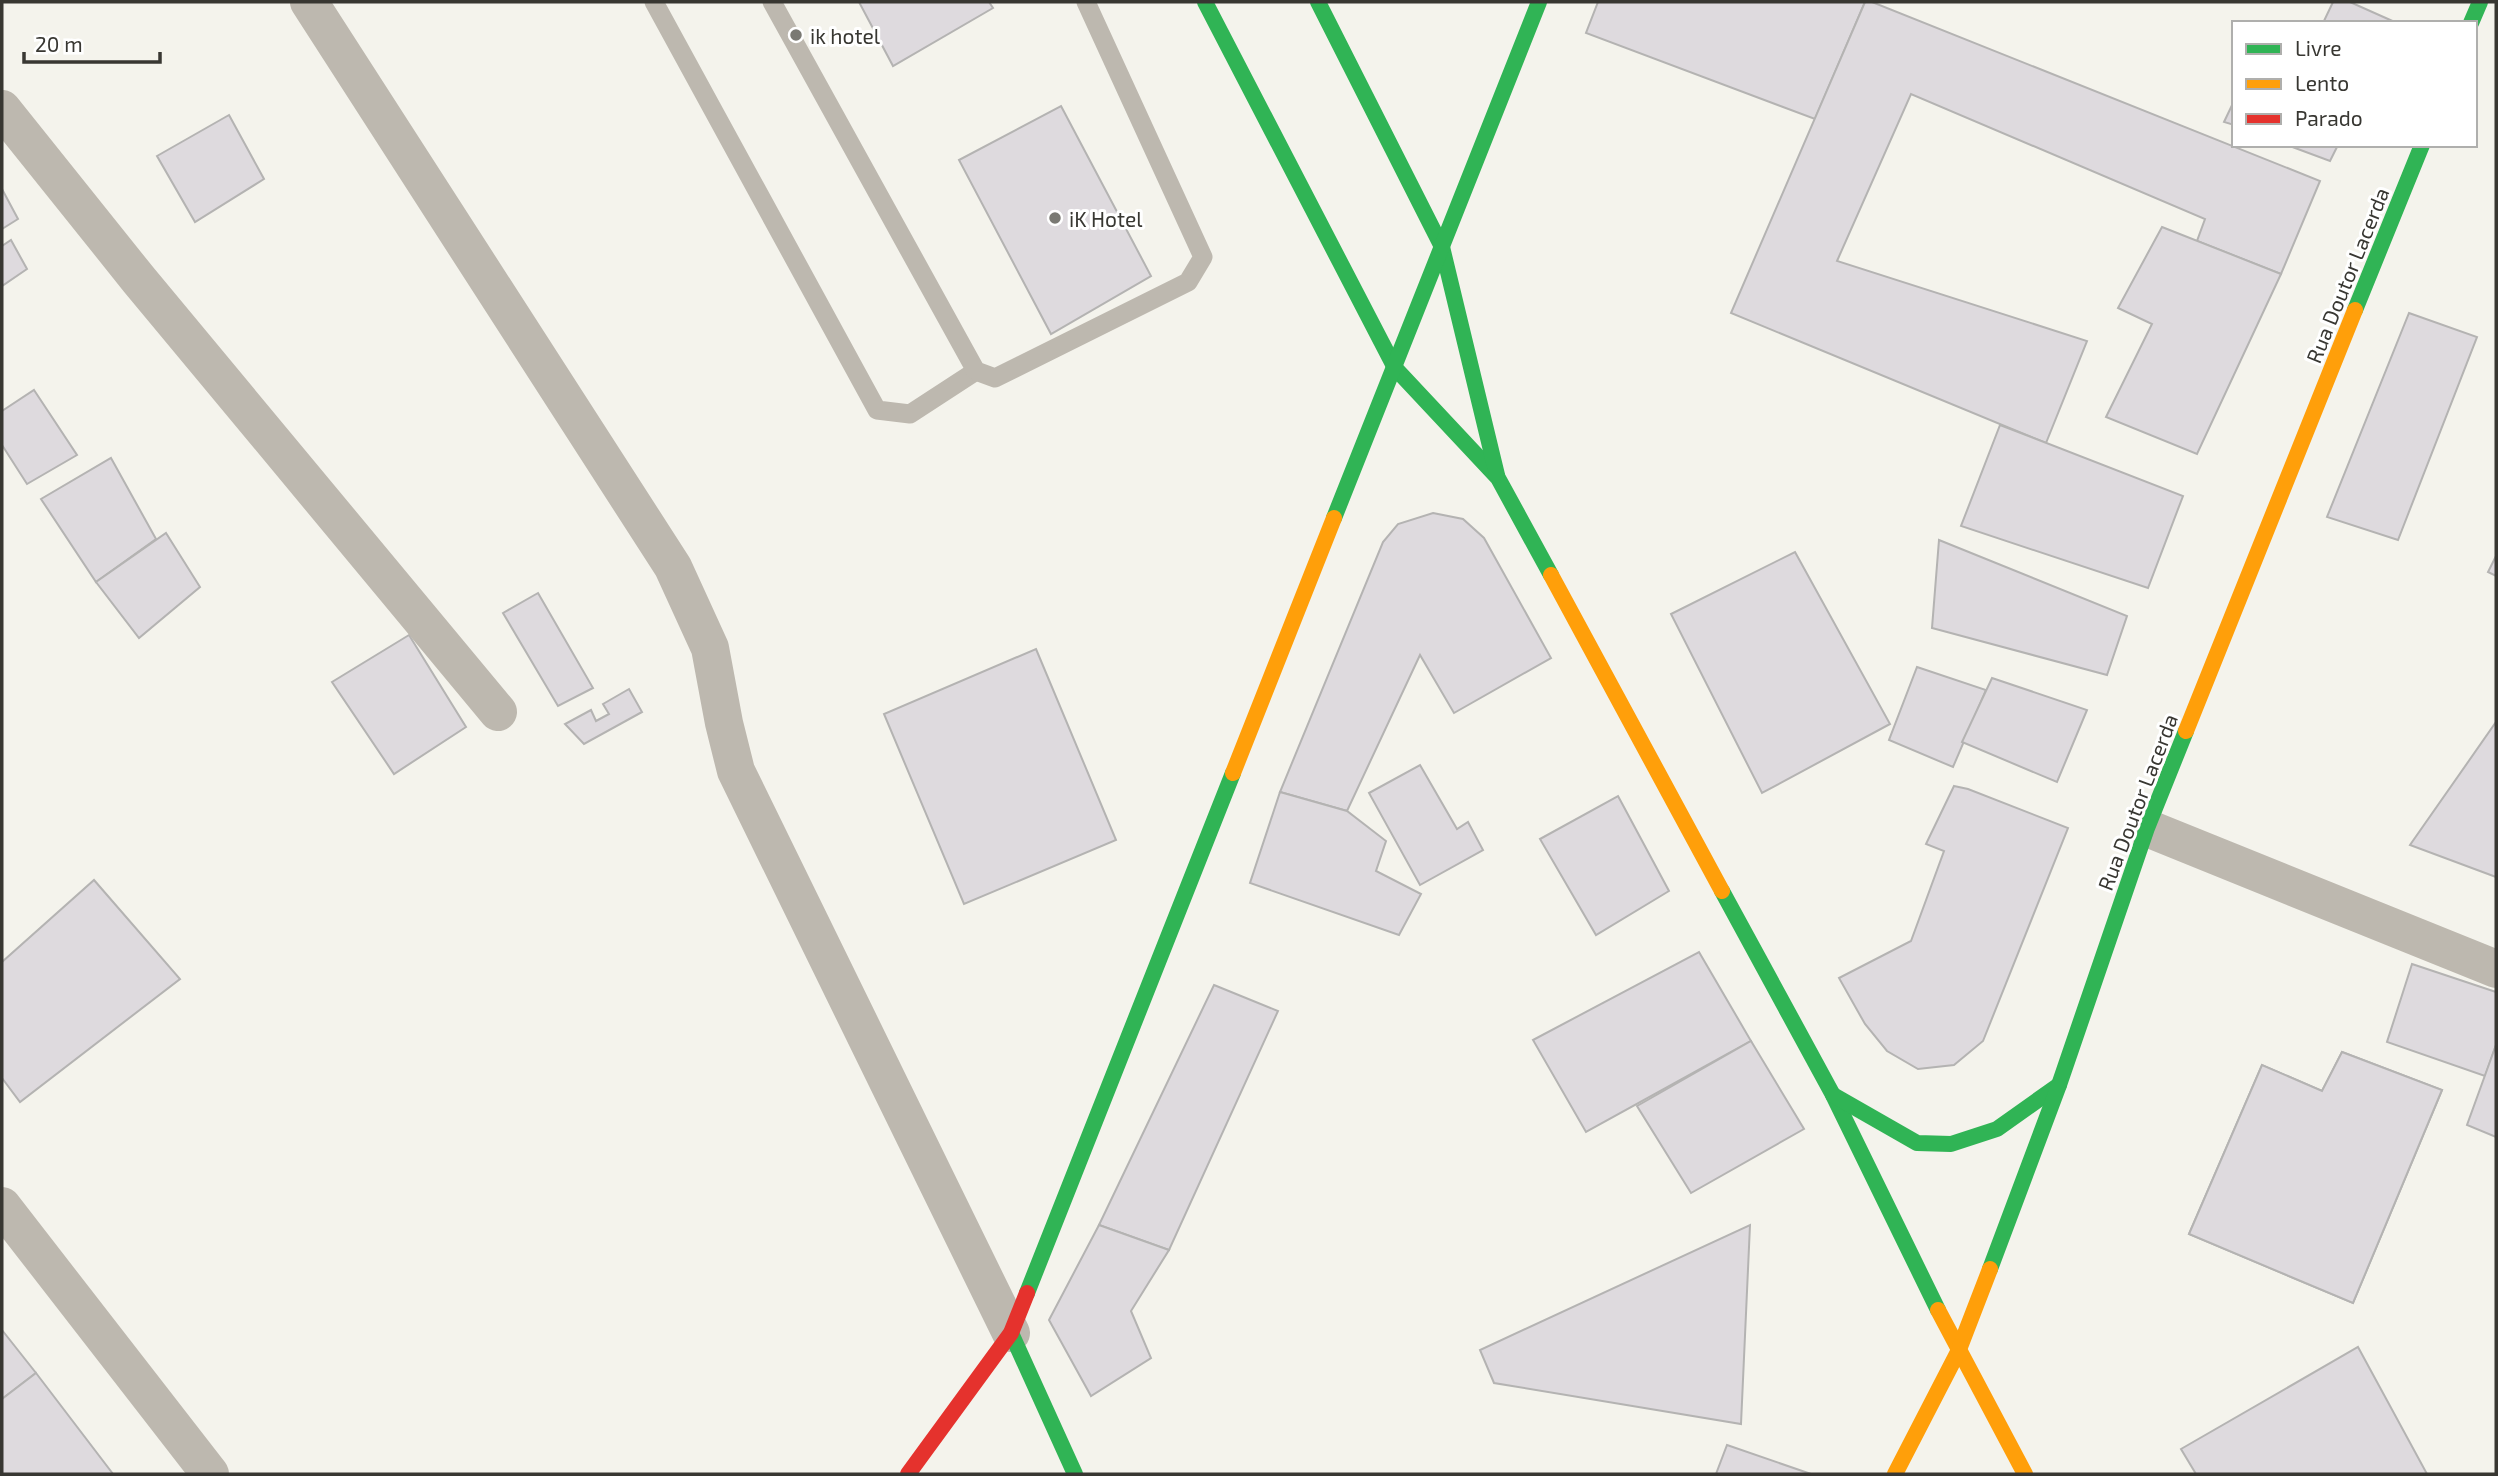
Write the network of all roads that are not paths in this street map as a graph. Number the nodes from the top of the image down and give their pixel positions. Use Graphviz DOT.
graph roads {
  1 [pos="309,2"];
  2 [pos="654,2"];
  3 [pos="772,2"];
  4 [pos="1086,2"];
  5 [pos="1205,2"];
  6 [pos="1318,2"];
  7 [pos="1539,2"];
  8 [pos="2480,2"];
  9 [pos="2472,21"];
  10 [pos="2,109"];
  11 [pos="2421,147"];
  12 [pos="1442,247"];
  13 [pos="1395,368"];
  14 [pos="976,371"];
  15 [pos="1498,478"];
  16 [pos="498,712"];
  17 [pos="2147,828"];
  18 [pos="2496,969"];
  19 [pos="2059,1085"];
  20 [pos="1833,1095"];
  21 [pos="2,1206"];
  22 [pos="1011,1333"];
  23 [pos="1958,1352"];
  24 [pos="210,1474"];
  25 [pos="908,1474"];
  26 [pos="1075,1474"];
  27 [pos="1895,1474"];
  28 [pos="2025,1474"];
  1 -- 22 [label="street"];
  2 -- 14 [label="lane"];
  3 -- 14 [label="lane"];
  4 -- 14 [label="lane"];
  5 -- 13 [label="main road"];
  6 -- 12 [label="main road"];
  7 -- 12 [label="main road"];
  8 -- 9 [label="main road"];
  10 -- 16 [label="street"];
  11 -- 17 [label="main road, Rua Doutor Lacerda"];
  12 -- 13 [label="main road"];
  12 -- 15 [label="main road"];
  13 -- 15 [label="main road"];
  13 -- 22 [label="main road"];
  15 -- 20 [label="main road"];
  17 -- 18 [label="street"];
  17 -- 19 [label="main road, Rua Doutor Lacerda"];
  19 -- 20 [label="main road"];
  19 -- 23 [label="main road, Rua Doutor Lacerda"];
  20 -- 23 [label="main road"];
  21 -- 24 [label="street"];
  22 -- 25 [label="main road"];
  22 -- 26 [label="main road"];
  23 -- 27 [label="main road, Rua Doutor Lacerda"];
  23 -- 28 [label="main road"];
}
